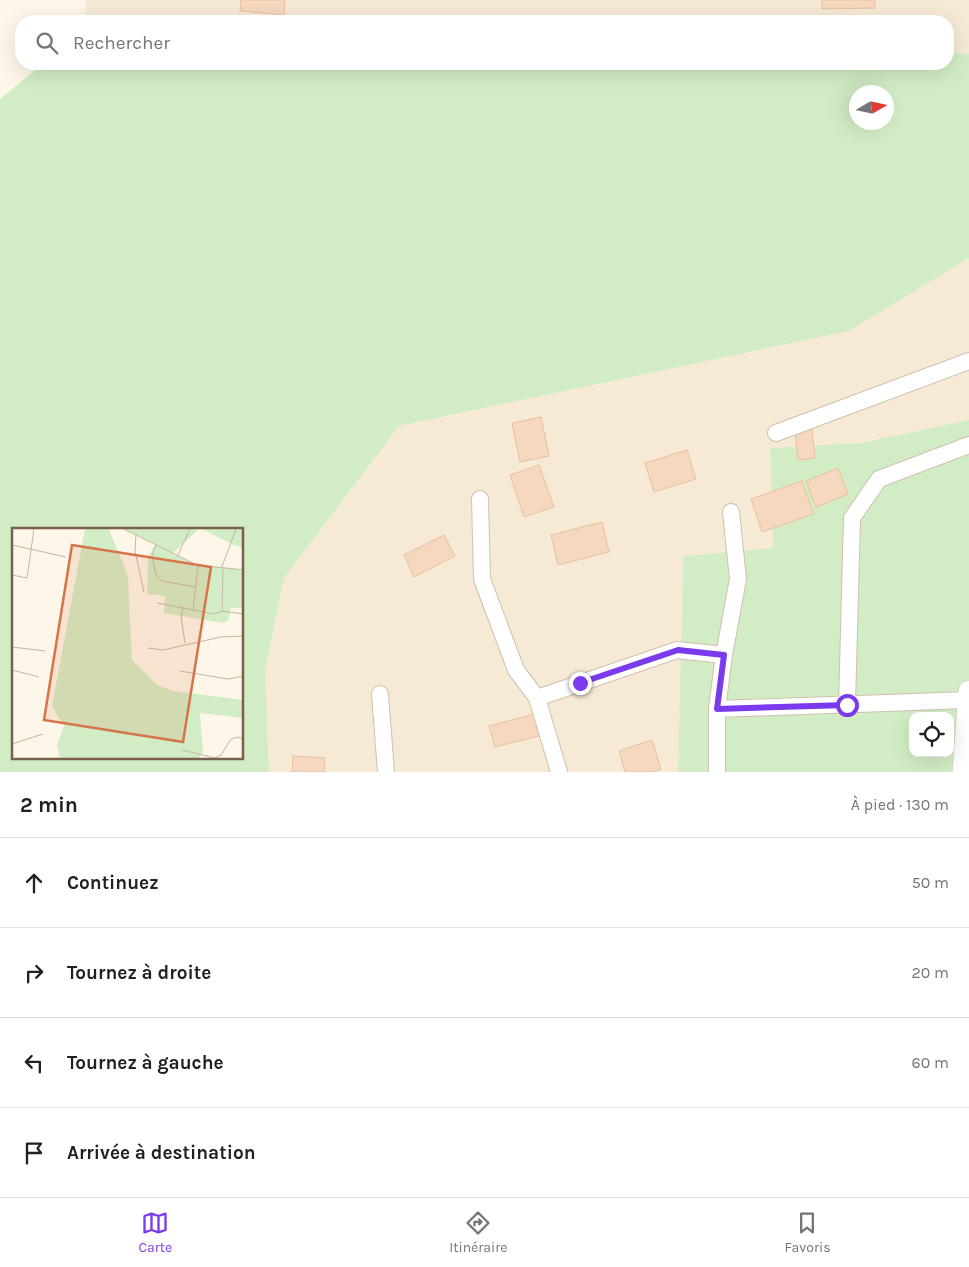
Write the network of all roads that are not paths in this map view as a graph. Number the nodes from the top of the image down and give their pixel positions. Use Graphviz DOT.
graph roads {
  1 [pos="969,361"];
  2 [pos="776,433"];
  3 [pos="969,445"];
  4 [pos="480,499"];
  5 [pos="731,512"];
  6 [pos="724,655"];
  7 [pos="380,694"];
  8 [pos="969,695"];
  9 [pos="537,698"];
  10 [pos="847,705"];
  11 [pos="717,709"];
  12 [pos="386,772"];
  13 [pos="559,772"];
  14 [pos="717,772"];
  15 [pos="963,772"];
  1 -- 2 [label="street"];
  3 -- 10 [label="street"];
  4 -- 9 [label="street"];
  5 -- 6 [label="street"];
  6 -- 9 [label="street"];
  6 -- 11 [label="street"];
  7 -- 12 [label="street"];
  8 -- 10 [label="street"];
  8 -- 15 [label="street"];
  9 -- 13 [label="street"];
  10 -- 11 [label="street"];
  11 -- 14 [label="street"];
}
